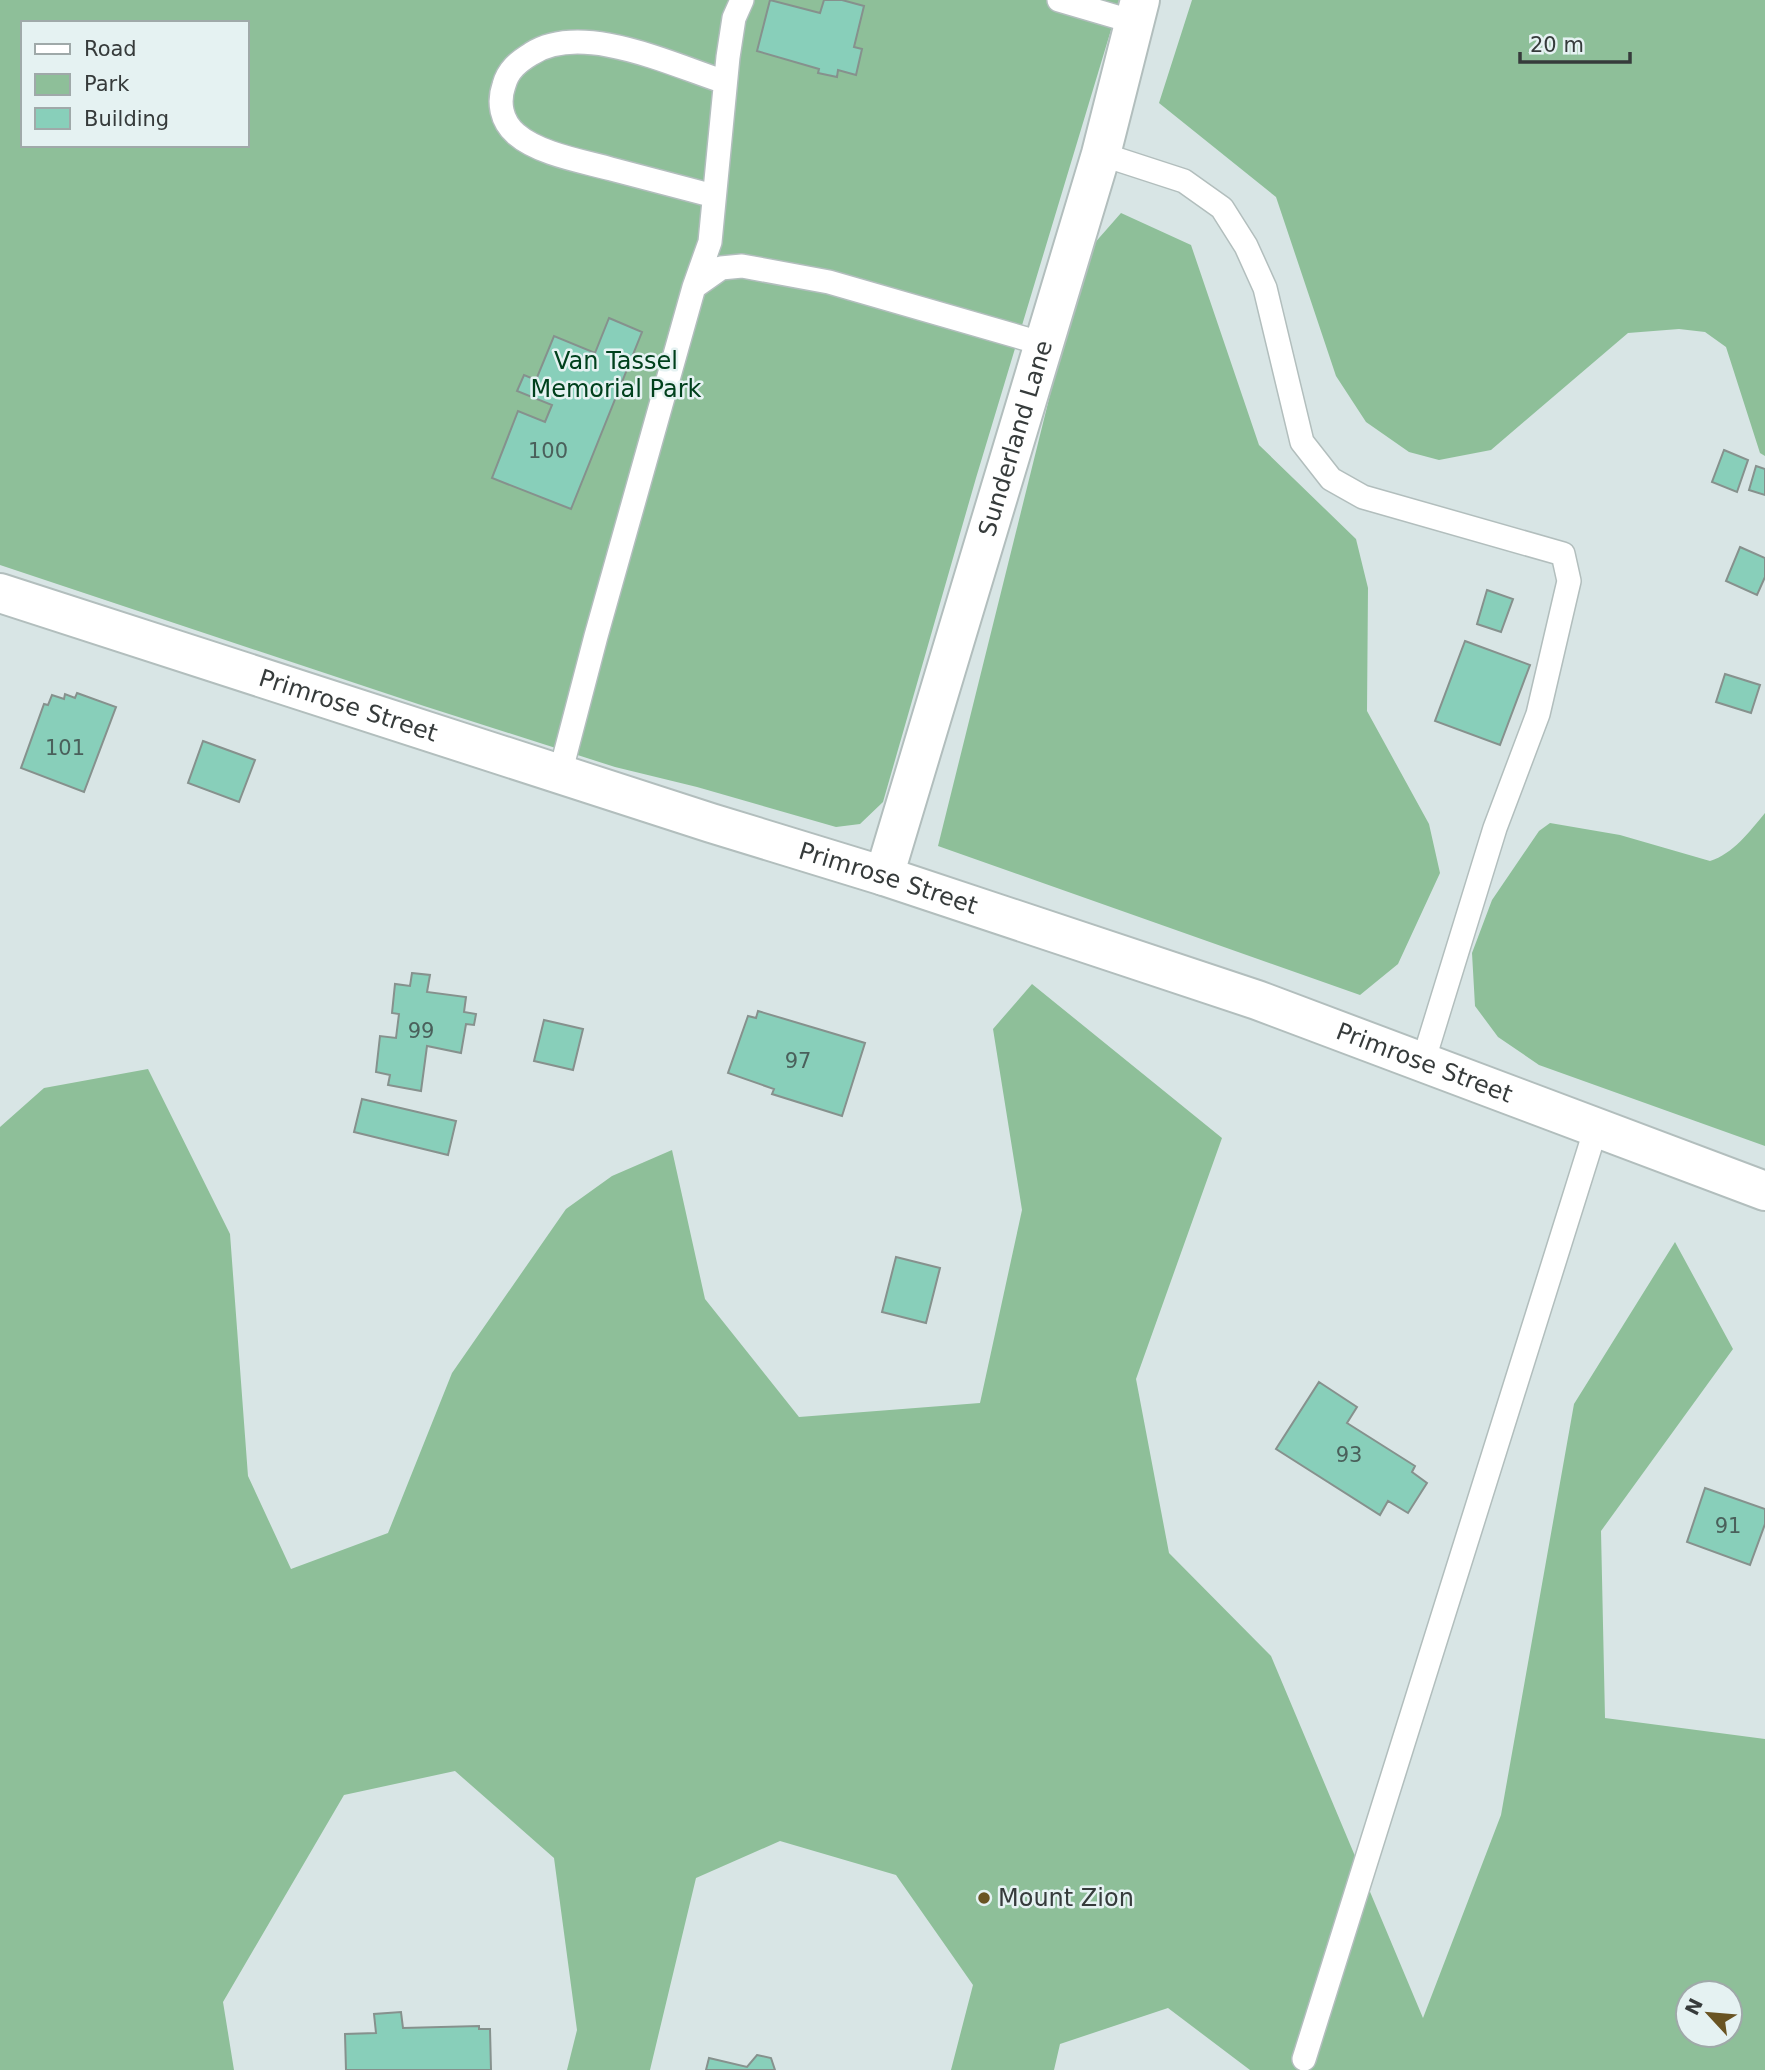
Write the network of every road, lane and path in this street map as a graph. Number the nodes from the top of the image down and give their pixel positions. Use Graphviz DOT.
graph roads {
  1 [pos="742,0"];
  2 [pos="1059,0"];
  3 [pos="1137,11"];
  4 [pos="725,82"];
  5 [pos="1101,154"];
  6 [pos="714,196"];
  7 [pos="694,287"];
  8 [pos="1044,344"];
  9 [pos="0,593"];
  10 [pos="560,774"];
  11 [pos="884,876"];
  12 [pos="1423,1062"];
  13 [pos="1596,1128"];
  14 [pos="1765,1191"];
  15 [pos="1304,2059"];
  1 -- 4 [label="lane"];
  2 -- 3 [label="lane"];
  3 -- 5 [label="main road, Sunderland Lane"];
  4 -- 6 [label="lane"];
  4 -- 6 [label="lane"];
  5 -- 8 [label="main road, Sunderland Lane"];
  5 -- 12 [label="lane"];
  6 -- 7 [label="lane"];
  7 -- 8 [label="lane"];
  7 -- 10 [label="lane"];
  8 -- 11 [label="main road, Sunderland Lane"];
  9 -- 10 [label="main road, Primrose Street"];
  10 -- 11 [label="main road, Primrose Street"];
  11 -- 12 [label="main road, Primrose Street"];
  12 -- 13 [label="main road, Primrose Street"];
  13 -- 14 [label="main road, Primrose Street"];
  13 -- 15 [label="lane"];
}
